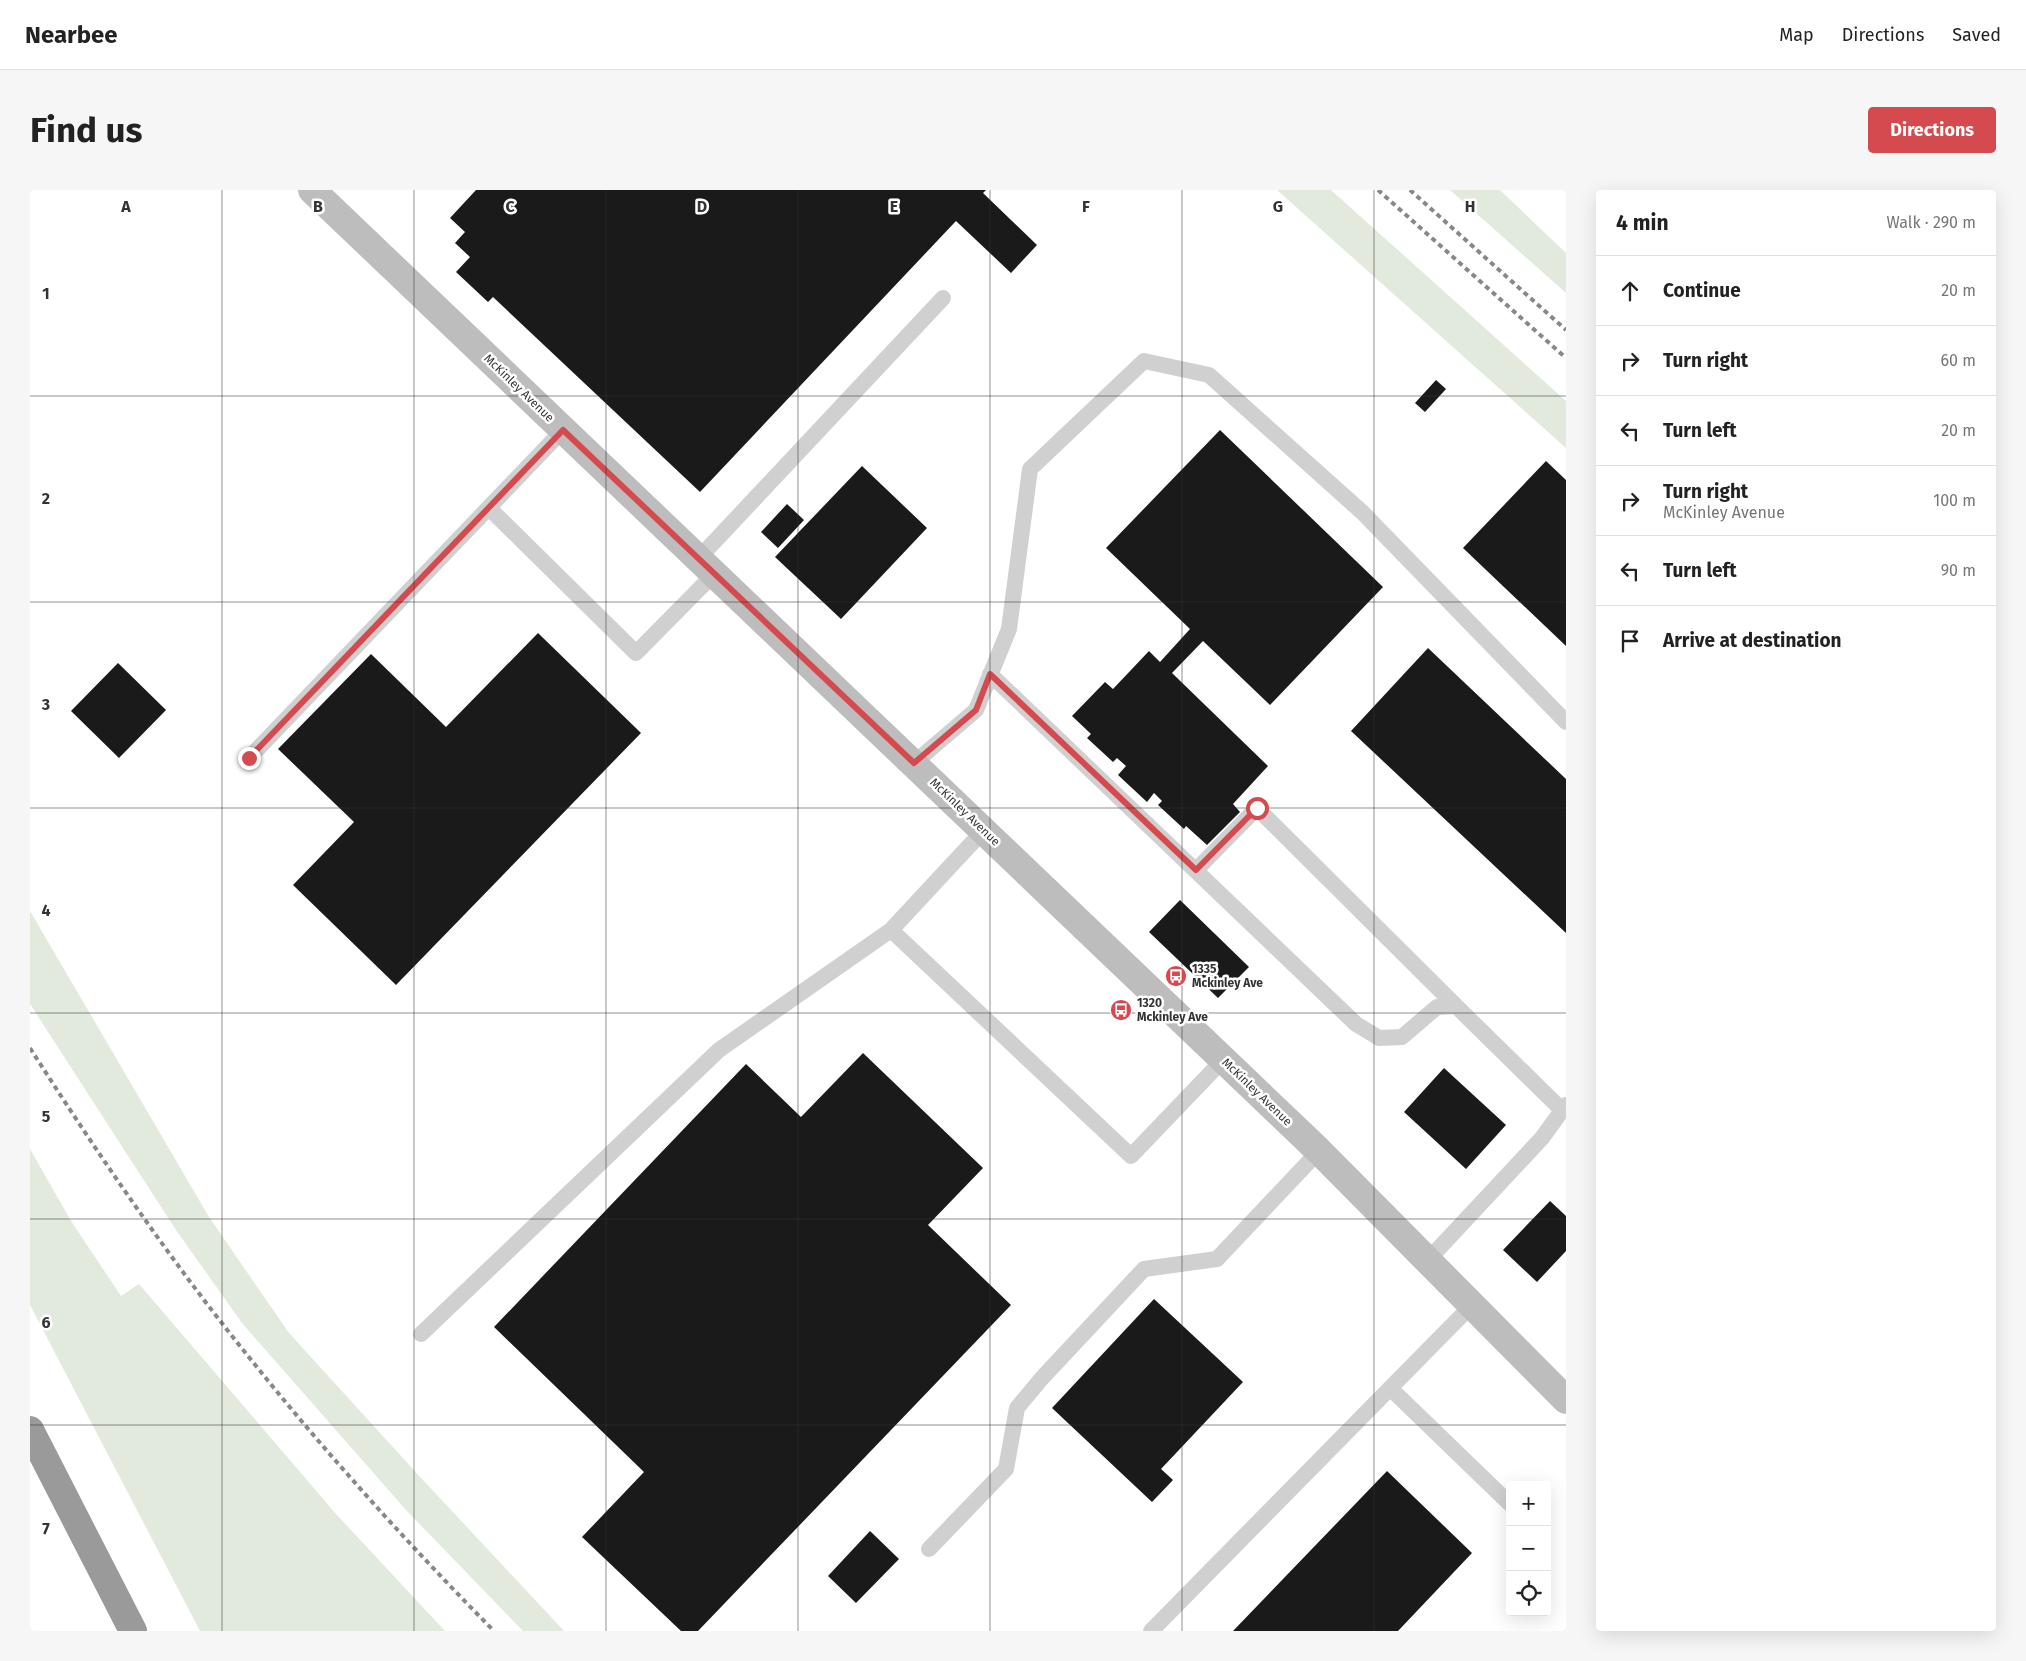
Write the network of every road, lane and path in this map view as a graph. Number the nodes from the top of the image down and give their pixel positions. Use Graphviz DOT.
graph roads {
  1 [pos="312,190"];
  2 [pos="943,298"];
  3 [pos="563,430"];
  4 [pos="488,508"];
  5 [pos="707,566"];
  6 [pos="990,674"];
  7 [pos="1566,722"];
  8 [pos="249,758"];
  9 [pos="914,763"];
  10 [pos="984,830"];
  11 [pos="1196,870"];
  12 [pos="891,930"];
  13 [pos="1456,1006"];
  14 [pos="1224,1060"];
  15 [pos="1564,1107"];
  16 [pos="1319,1151"];
  17 [pos="1428,1260"];
  18 [pos="1472,1305"];
  19 [pos="421,1334"];
  20 [pos="1390,1388"];
  21 [pos="1566,1400"];
  22 [pos="30,1430"];
  23 [pos="1506,1500"];
  24 [pos="929,1549"];
  25 [pos="133,1631"];
  26 [pos="1151,1631"];
  1 -- 3 [label="main road, McKinley Avenue"];
  2 -- 5 [label="lane"];
  3 -- 4 [label="lane"];
  3 -- 5 [label="main road, McKinley Avenue"];
  4 -- 5 [label="lane"];
  4 -- 8 [label="lane"];
  5 -- 9 [label="main road, McKinley Avenue"];
  6 -- 7 [label="lane"];
  6 -- 9 [label="lane"];
  6 -- 11 [label="lane"];
  9 -- 10 [label="main road, McKinley Avenue"];
  10 -- 12 [label="lane"];
  10 -- 14 [label="main road, McKinley Avenue"];
  11 -- 13 [label="lane"];
  11 -- 13 [label="lane"];
  12 -- 14 [label="lane"];
  12 -- 19 [label="lane"];
  13 -- 15 [label="lane"];
  14 -- 16 [label="main road, McKinley Avenue"];
  15 -- 17 [label="lane"];
  16 -- 17 [label="main road, McKinley Avenue"];
  16 -- 24 [label="lane"];
  17 -- 18 [label="main road, McKinley Avenue"];
  18 -- 20 [label="lane"];
  18 -- 21 [label="main road, McKinley Avenue"];
  20 -- 23 [label="lane"];
  20 -- 26 [label="lane"];
  22 -- 25 [label="highway"];
}
